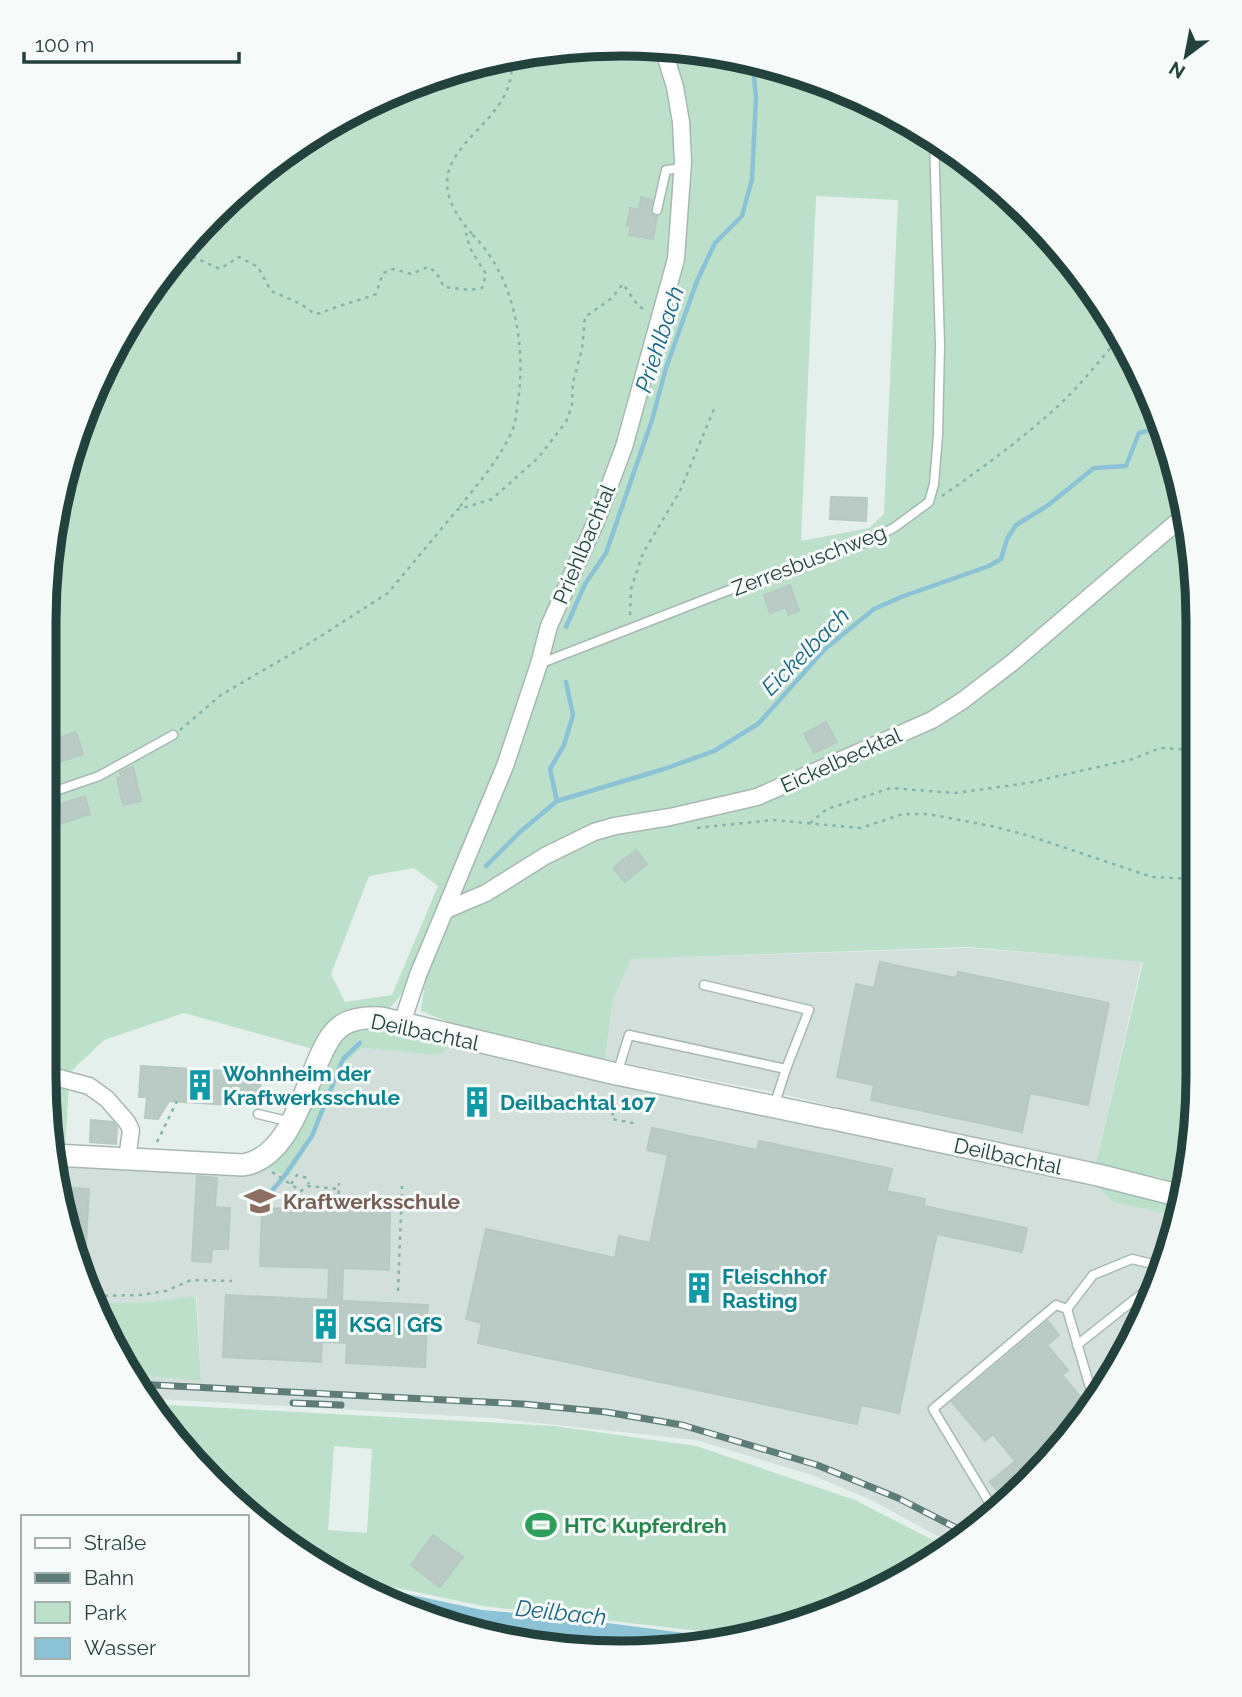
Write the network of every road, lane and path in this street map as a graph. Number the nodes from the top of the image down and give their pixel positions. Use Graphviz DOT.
graph roads {
  1 [pos="666,58"];
  2 [pos="511,67"];
  3 [pos="934,151"];
  4 [pos="683,168"];
  5 [pos="657,210"];
  6 [pos="472,234"];
  7 [pos="190,255"];
  8 [pos="659,316"];
  9 [pos="1113,344"];
  10 [pos="714,410"];
  11 [pos="929,502"];
  12 [pos="457,510"];
  13 [pos="1177,522"];
  14 [pos="630,629"];
  15 [pos="539,664"];
  16 [pos="173,735"];
  17 [pos="1186,749"];
  18 [pos="56,791"];
  19 [pos="810,823"];
  20 [pos="696,828"];
  21 [pos="1186,879"];
  22 [pos="446,910"];
  23 [pos="704,985"];
  24 [pos="402,1023"];
  25 [pos="786,1069"];
  26 [pos="617,1074"];
  27 [pos="56,1077"];
  28 [pos="177,1101"];
  29 [pos="589,1102"];
  30 [pos="605,1106"];
  31 [pos="774,1106"];
  32 [pos="613,1112"];
  33 [pos="258,1114"];
  34 [pos="291,1122"];
  35 [pos="638,1124"];
  36 [pos="62,1155"];
  37 [pos="137,1159"];
  38 [pos="274,1173"];
  39 [pos="339,1183"];
  40 [pos="289,1184"];
  41 [pos="308,1185"];
  42 [pos="402,1186"];
  43 [pos="339,1188"];
  44 [pos="1173,1194"];
  45 [pos="338,1211"];
  46 [pos="1154,1264"];
  47 [pos="232,1282"];
  48 [pos="398,1291"];
  49 [pos="1143,1293"];
  50 [pos="101,1296"];
  51 [pos="1067,1309"];
  52 [pos="1077,1345"];
  53 [pos="1091,1389"];
  54 [pos="990,1504"];
  1 -- 4 [label="street, Priehlbachtal"];
  2 -- 6 [label="path"];
  3 -- 11 [label="lane"];
  4 -- 5 [label="lane"];
  4 -- 8 [label="street, Priehlbachtal"];
  6 -- 7 [label="path"];
  6 -- 12 [label="path"];
  8 -- 12 [label="path"];
  8 -- 15 [label="street, Priehlbachtal"];
  9 -- 11 [label="path"];
  10 -- 14 [label="path"];
  11 -- 14 [label="lane, Zerresbuschweg"];
  12 -- 16 [label="path"];
  13 -- 22 [label="street, Eickelbecktal"];
  14 -- 15 [label="lane, Zerresbuschweg"];
  15 -- 22 [label="street, Priehlbachtal"];
  16 -- 18 [label="lane"];
  17 -- 19 [label="path"];
  19 -- 20 [label="path"];
  19 -- 21 [label="path"];
  22 -- 24 [label="street, Priehlbachtal"];
  23 -- 25 [label="lane"];
  24 -- 26 [label="street, Deilbachtal"];
  24 -- 34 [label="street, Deilbachtal"];
  25 -- 26 [label="lane"];
  25 -- 31 [label="lane"];
  26 -- 31 [label="street, Deilbachtal"];
  27 -- 37 [label="street"];
  28 -- 37 [label="path"];
  29 -- 30 [label="lane"];
  31 -- 44 [label="street, Deilbachtal"];
  32 -- 35 [label="path"];
  33 -- 34 [label="lane"];
  34 -- 37 [label="street, Deilbachtal"];
  36 -- 37 [label="street, Deilbachtal"];
  38 -- 40 [label="path"];
  39 -- 43 [label="path"];
  40 -- 41 [label="path"];
  40 -- 41 [label="path"];
  41 -- 43 [label="path"];
  42 -- 48 [label="path"];
  43 -- 45 [label="path"];
  46 -- 51 [label="lane"];
  47 -- 50 [label="path"];
  49 -- 52 [label="lane"];
  51 -- 52 [label="lane"];
  51 -- 54 [label="lane"];
  52 -- 53 [label="lane"];
}
